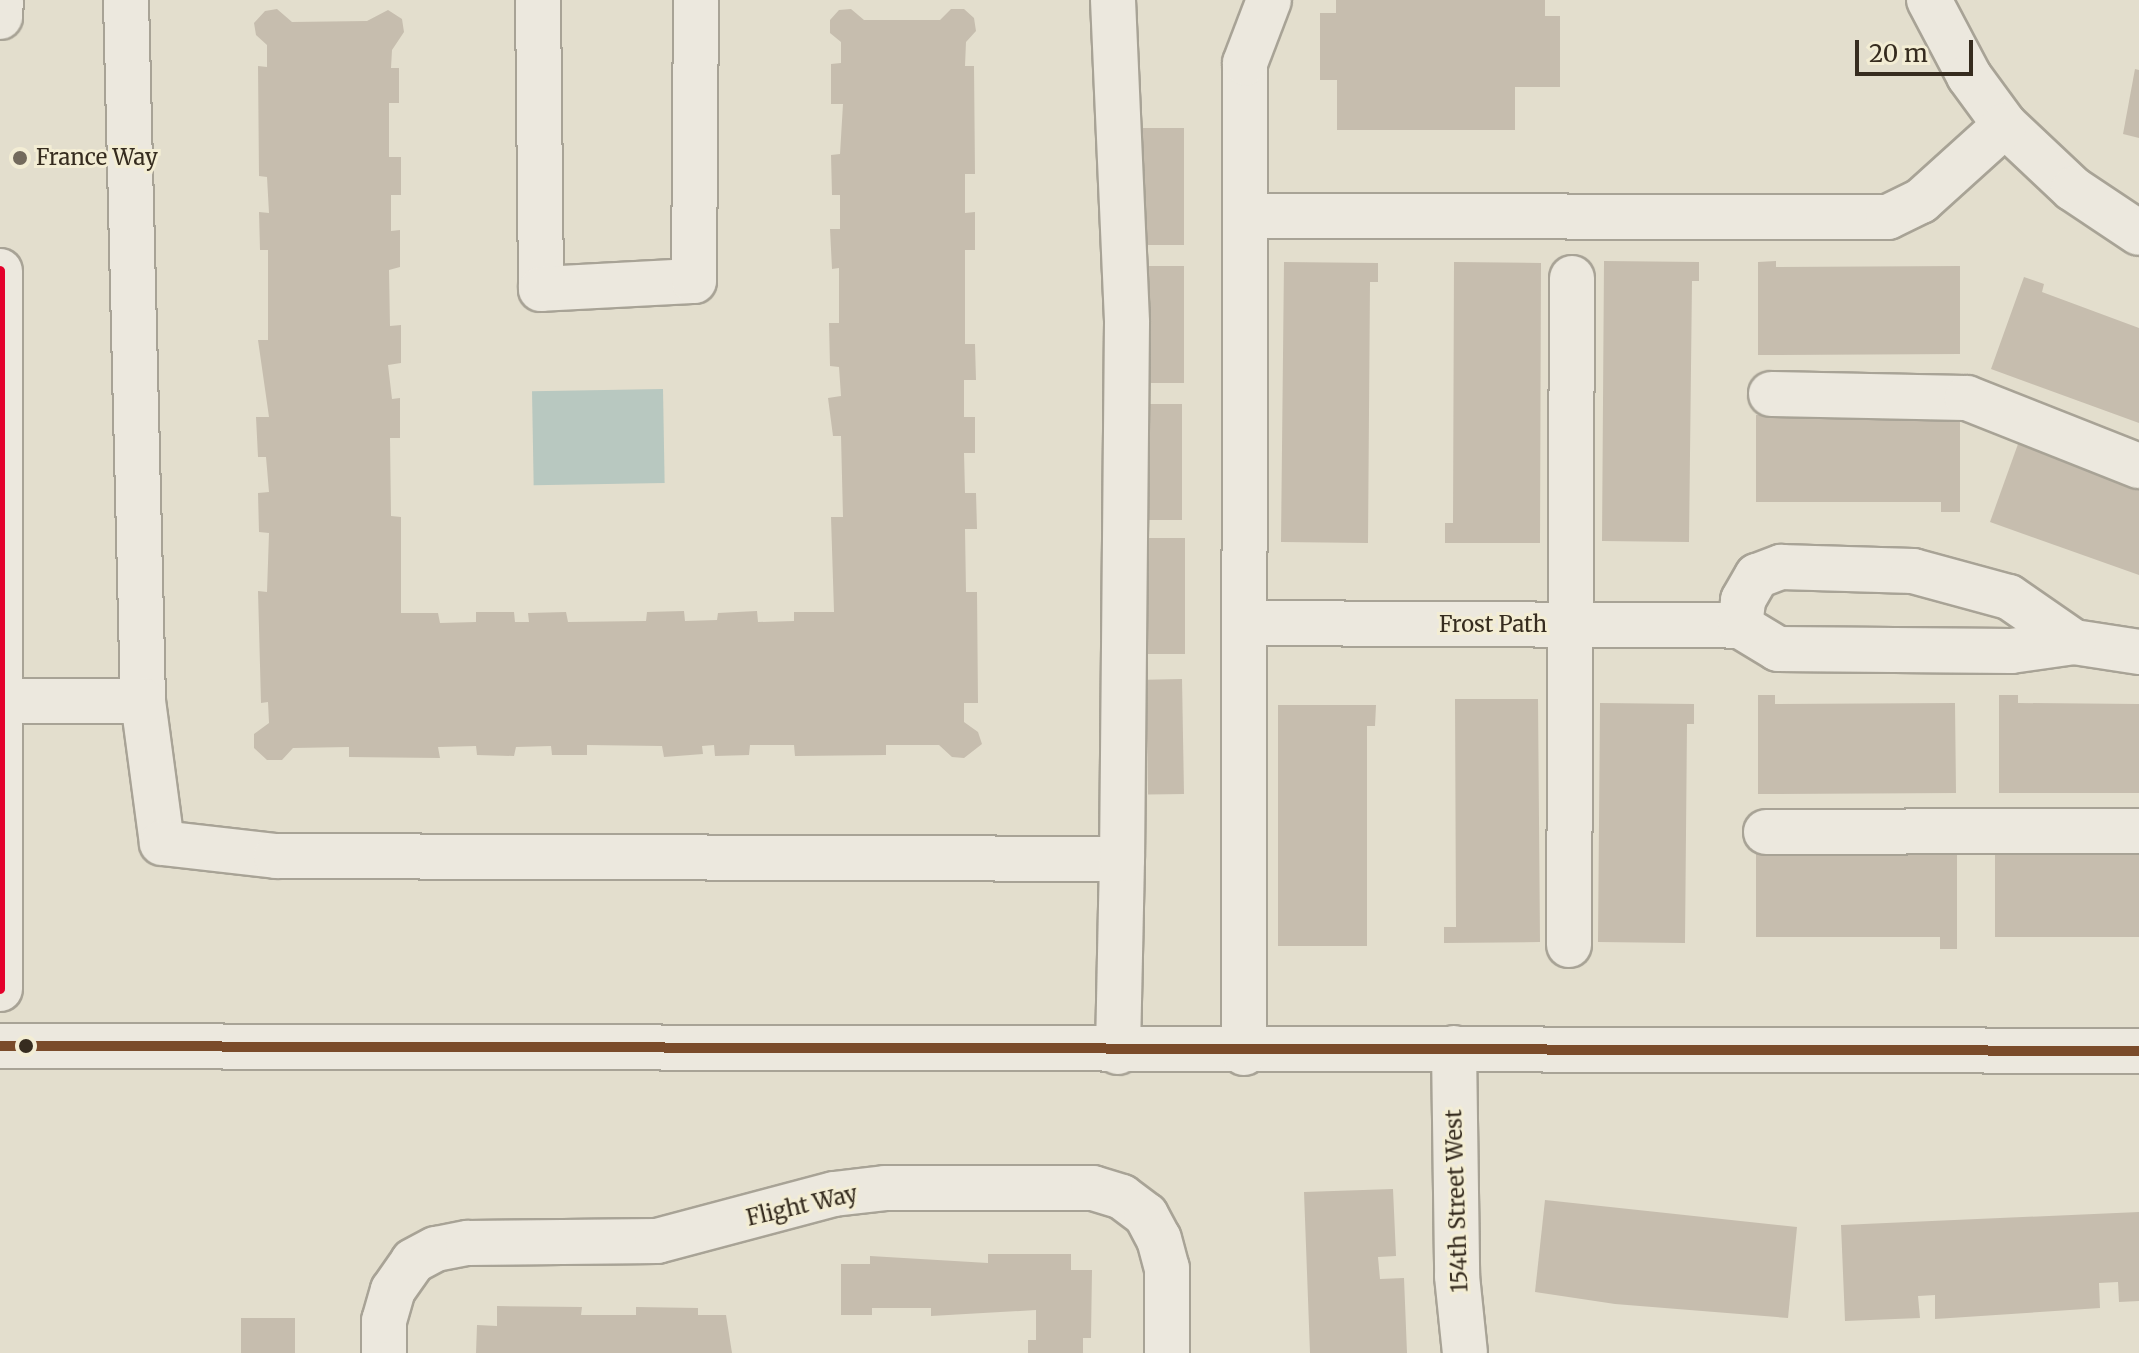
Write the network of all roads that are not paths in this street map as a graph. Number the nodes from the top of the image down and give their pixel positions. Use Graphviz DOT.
graph roads {
  1 [pos="1,0"];
  2 [pos="126,0"];
  3 [pos="538,0"];
  4 [pos="696,0"];
  5 [pos="1113,0"];
  6 [pos="1269,0"];
  7 [pos="1929,0"];
  8 [pos="0,17"];
  9 [pos="2005,125"];
  10 [pos="1245,216"];
  11 [pos="2139,233"];
  12 [pos="0,271"];
  13 [pos="1572,278"];
  14 [pos="0,344"];
  15 [pos="1771,394"];
  16 [pos="2139,466"];
  17 [pos="1246,623"];
  18 [pos="1570,625"];
  19 [pos="1740,626"];
  20 [pos="2074,642"];
  21 [pos="2139,652"];
  22 [pos="0,701"];
  23 [pos="143,701"];
  24 [pos="2139,831"];
  25 [pos="1766,832"];
  26 [pos="1122,859"];
  27 [pos="1569,945"];
  28 [pos="0,989"];
  29 [pos="0,1046"];
  30 [pos="1454,1048"];
  31 [pos="2139,1051"];
  32 [pos="1118,1052"];
  33 [pos="1244,1053"];
  34 [pos="384,1353"];
  35 [pos="1167,1353"];
  36 [pos="1465,1353"];
  1 -- 8 [label="street"];
  2 -- 23 [label="street"];
  3 -- 4 [label="street"];
  5 -- 26 [label="street"];
  6 -- 10 [label="street"];
  7 -- 9 [label="street"];
  9 -- 10 [label="street"];
  9 -- 11 [label="street"];
  10 -- 17 [label="street"];
  12 -- 14 [label="street"];
  13 -- 18 [label="street"];
  14 -- 22 [label="street"];
  15 -- 16 [label="street"];
  17 -- 18 [label="street, Frost Path"];
  17 -- 33 [label="street"];
  18 -- 19 [label="street, Frost Path"];
  18 -- 27 [label="street"];
  19 -- 20 [label="street"];
  19 -- 20 [label="street"];
  20 -- 21 [label="street"];
  22 -- 23 [label="street"];
  22 -- 28 [label="street"];
  23 -- 26 [label="street"];
  24 -- 25 [label="street"];
  26 -- 32 [label="street"];
  29 -- 32 [label="street"];
  30 -- 31 [label="street"];
  30 -- 33 [label="street"];
  30 -- 36 [label="street, 154th Street West"];
  32 -- 33 [label="street"];
  34 -- 35 [label="street, Flight Way"];
}
